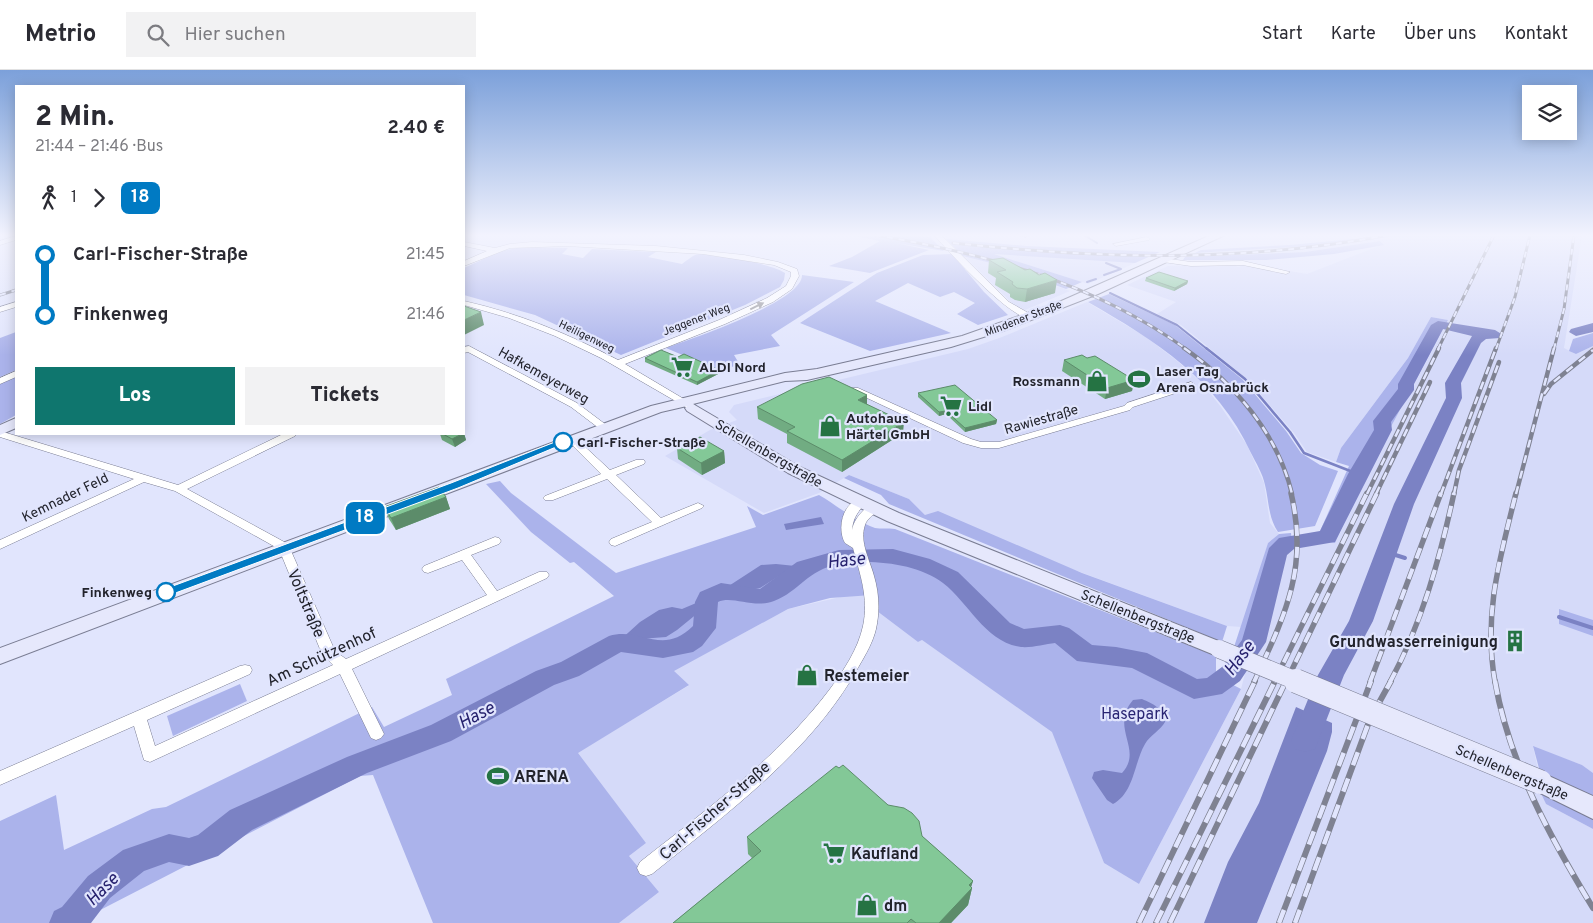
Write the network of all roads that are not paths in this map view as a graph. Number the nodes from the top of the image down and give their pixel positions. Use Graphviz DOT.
graph roads {
  1 [pos="795,275"];
  2 [pos="976,275"];
  3 [pos="1130,275"];
  4 [pos="465,303"];
  5 [pos="14,306"];
  6 [pos="0,310"];
  7 [pos="1028,317"];
  8 [pos="466,349"];
  9 [pos="617,364"];
  10 [pos="817,373"];
  11 [pos="15,374"];
  12 [pos="0,381"];
  13 [pos="833,381"];
  14 [pos="1191,385"];
  15 [pos="847,387"];
  16 [pos="687,404"];
  17 [pos="15,423"];
  18 [pos="604,427"];
  19 [pos="0,433"];
  20 [pos="589,433"];
  21 [pos="289,435"];
  22 [pos="578,446"];
  23 [pos="640,462"];
  24 [pos="609,475"];
  25 [pos="144,478"];
  26 [pos="454,486"];
  27 [pos="179,489"];
  28 [pos="549,498"];
  29 [pos="867,505"];
  30 [pos="698,506"];
  31 [pos="660,523"];
  32 [pos="495,541"];
  33 [pos="615,542"];
  34 [pos="0,545"];
  35 [pos="284,547"];
  36 [pos="464,554"];
  37 [pos="428,569"];
  38 [pos="543,575"];
  39 [pos="495,597"];
  40 [pos="0,656"];
  41 [pos="343,665"];
  42 [pos="245,670"];
  43 [pos="139,717"];
  44 [pos="376,734"];
  45 [pos="0,778"];
  46 [pos="1593,808"];
  47 [pos="646,868"];
  9 -- 1 [label="street, Jeggener Weg, one-way"];
  2 -- 7 [label="street"];
  3 -- 7 [label="main road, Mindener Straße"];
  4 -- 9 [label="street, Heiligenweg"];
  5 -- 6 [label="street"];
  7 -- 10 [label="main road, Mindener Straße"];
  8 -- 18 [label="street, Hafkemeyerweg"];
  9 -- 16 [label="street, Heiligenweg"];
  10 -- 13 [label="street"];
  10 -- 16 [label="main road, Mindener Straße"];
  11 -- 12 [label="street"];
  14 -- 15 [label="street, Rawiestraße"];
  16 -- 18 [label="main road, Mindener Straße"];
  16 -- 22 [label="main road, Mindener Straße"];
  16 -- 29 [label="main road, Schellenbergstraße"];
  17 -- 19 [label="main road"];
  18 -- 20 [label="main road, Mindener Straße"];
  19 -- 25 [label="street"];
  20 -- 22 [label="street"];
  20 -- 26 [label="main road, Mindener Straße"];
  21 -- 27 [label="street"];
  22 -- 24 [label="street"];
  22 -- 26 [label="main road, Mindener Straße"];
  23 -- 24 [label="street"];
  24 -- 28 [label="street"];
  24 -- 31 [label="street"];
  25 -- 27 [label="street"];
  25 -- 34 [label="street, Kemnader Feld"];
  26 -- 35 [label="main road, Mindener Straße"];
  27 -- 35 [label="street"];
  29 -- 46 [label="main road, Schellenbergstraße, bridge"];
  29 -- 47 [label="street, Carl-Fischer-Straße"];
  30 -- 31 [label="street"];
  31 -- 33 [label="street"];
  32 -- 36 [label="street"];
  35 -- 40 [label="main road, Mindener Straße"];
  35 -- 41 [label="street, Voltstraße"];
  36 -- 37 [label="street"];
  36 -- 39 [label="street"];
  38 -- 39 [label="street, Am Schützenhof"];
  39 -- 41 [label="street, Am Schützenhof"];
  41 -- 43 [label="street, Am Schützenhof"];
  41 -- 44 [label="street, Voltstraße"];
  42 -- 43 [label="street, Am Schützenhof"];
  43 -- 45 [label="street, Am Schützenhof"];
}
